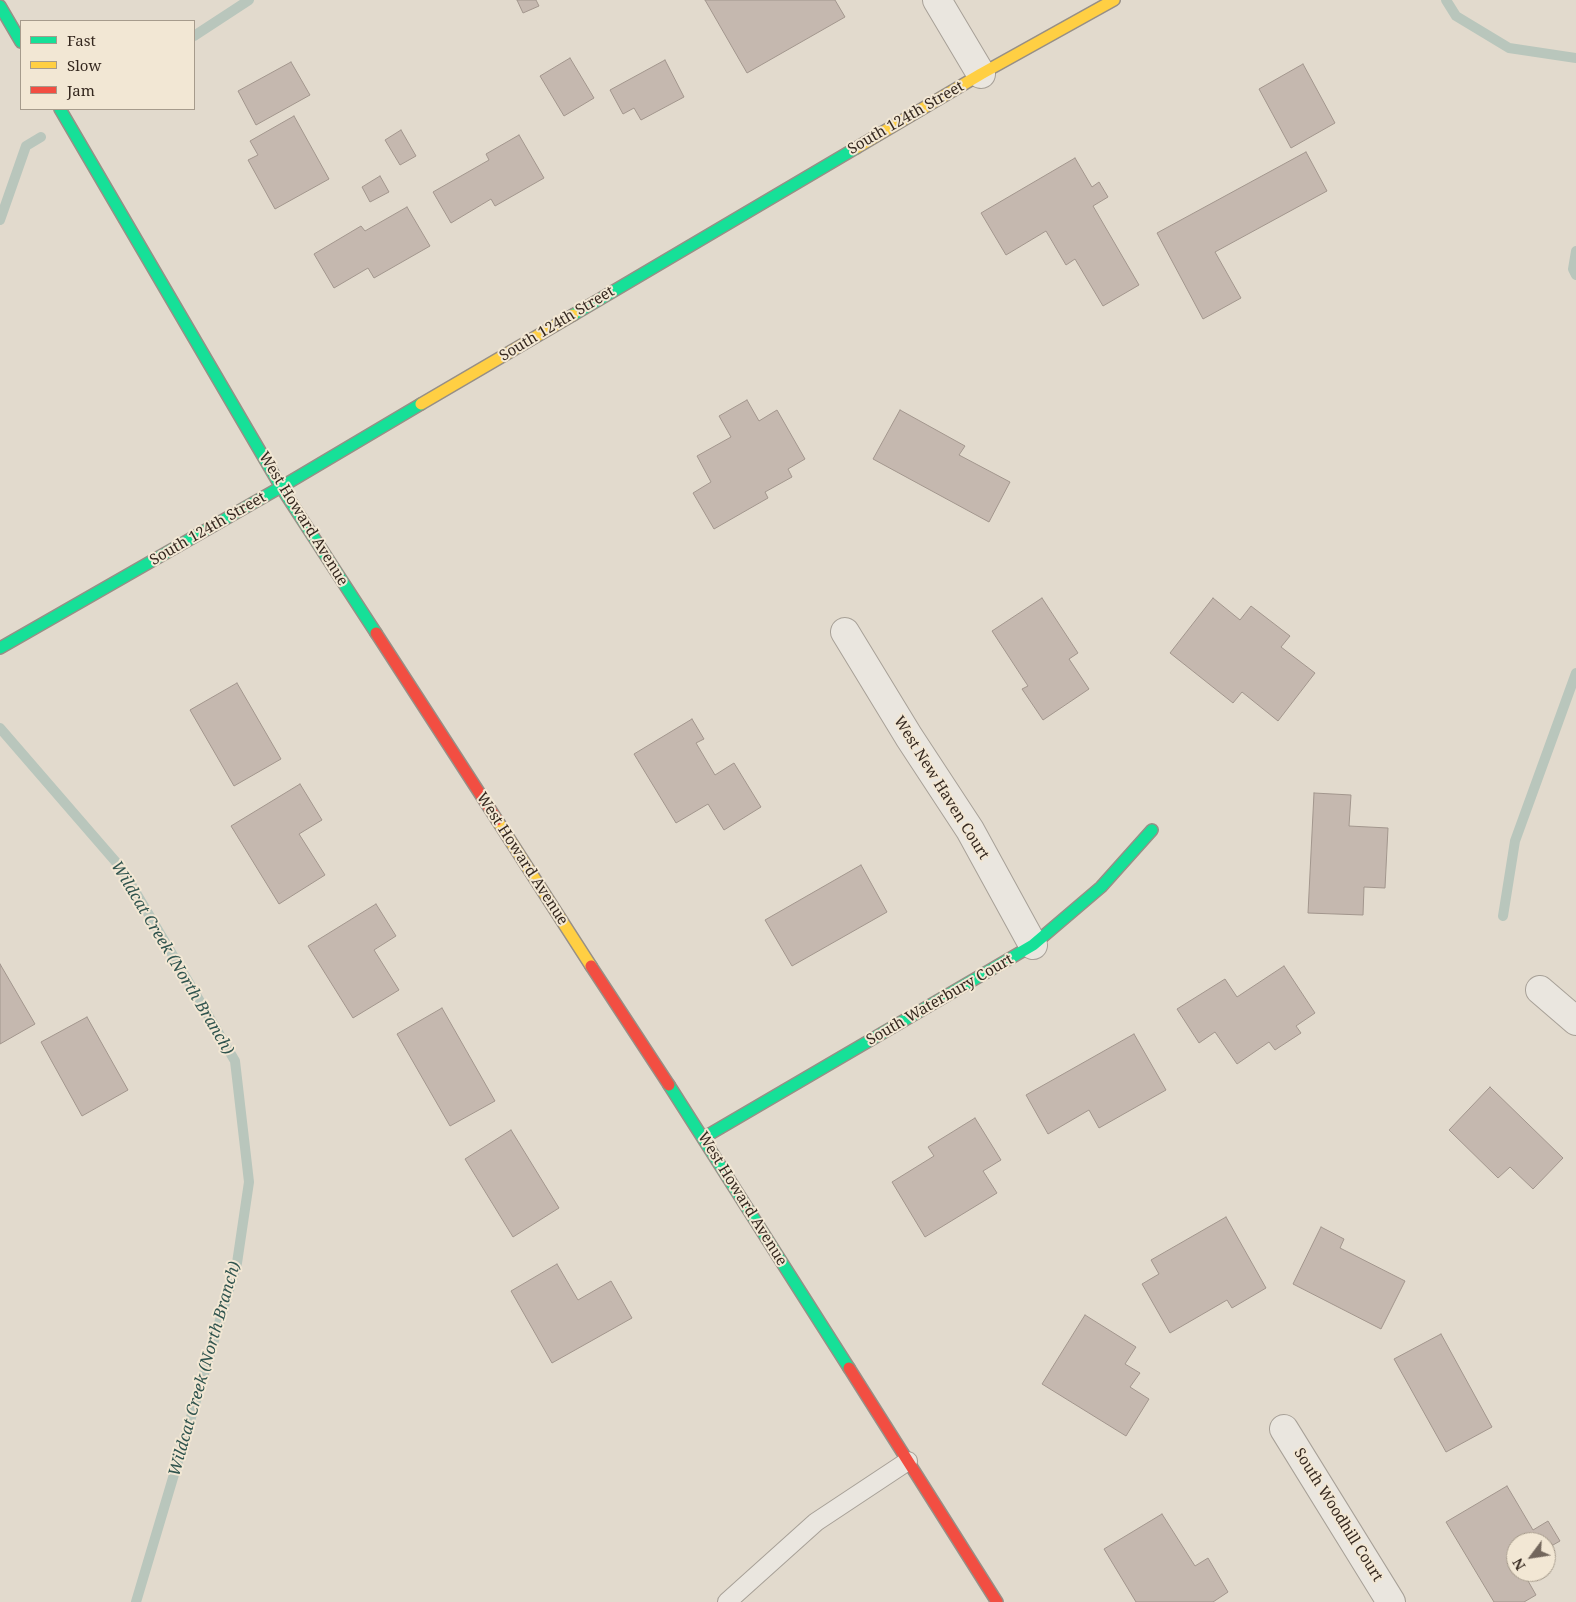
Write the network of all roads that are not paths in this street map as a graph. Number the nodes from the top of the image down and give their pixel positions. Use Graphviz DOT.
graph roads {
  1 [pos="937,0"];
  2 [pos="1114,0"];
  3 [pos="0,6"];
  4 [pos="20,40"];
  5 [pos="981,74"];
  6 [pos="61,110"];
  7 [pos="281,487"];
  8 [pos="845,632"];
  9 [pos="0,648"];
  10 [pos="1152,830"];
  11 [pos="1033,945"];
  12 [pos="1540,990"];
  13 [pos="1576,1021"];
  14 [pos="703,1138"];
  15 [pos="1284,1429"];
  16 [pos="908,1461"];
  17 [pos="727,1602"];
  18 [pos="997,1602"];
  19 [pos="1391,1602"];
  1 -- 5 [label="street"];
  2 -- 5 [label="street, South 124th Street"];
  3 -- 4 [label="street"];
  5 -- 7 [label="street, South 124th Street"];
  6 -- 7 [label="street, West Howard Avenue"];
  7 -- 9 [label="street, South 124th Street"];
  7 -- 14 [label="street, West Howard Avenue"];
  8 -- 11 [label="street, West New Haven Court"];
  10 -- 11 [label="street, South Waterbury Court"];
  11 -- 14 [label="street, South Waterbury Court"];
  12 -- 13 [label="street"];
  14 -- 16 [label="street, West Howard Avenue"];
  15 -- 19 [label="street, South Woodhill Court"];
  16 -- 17 [label="lane"];
  16 -- 18 [label="street, West Howard Avenue"];
}
